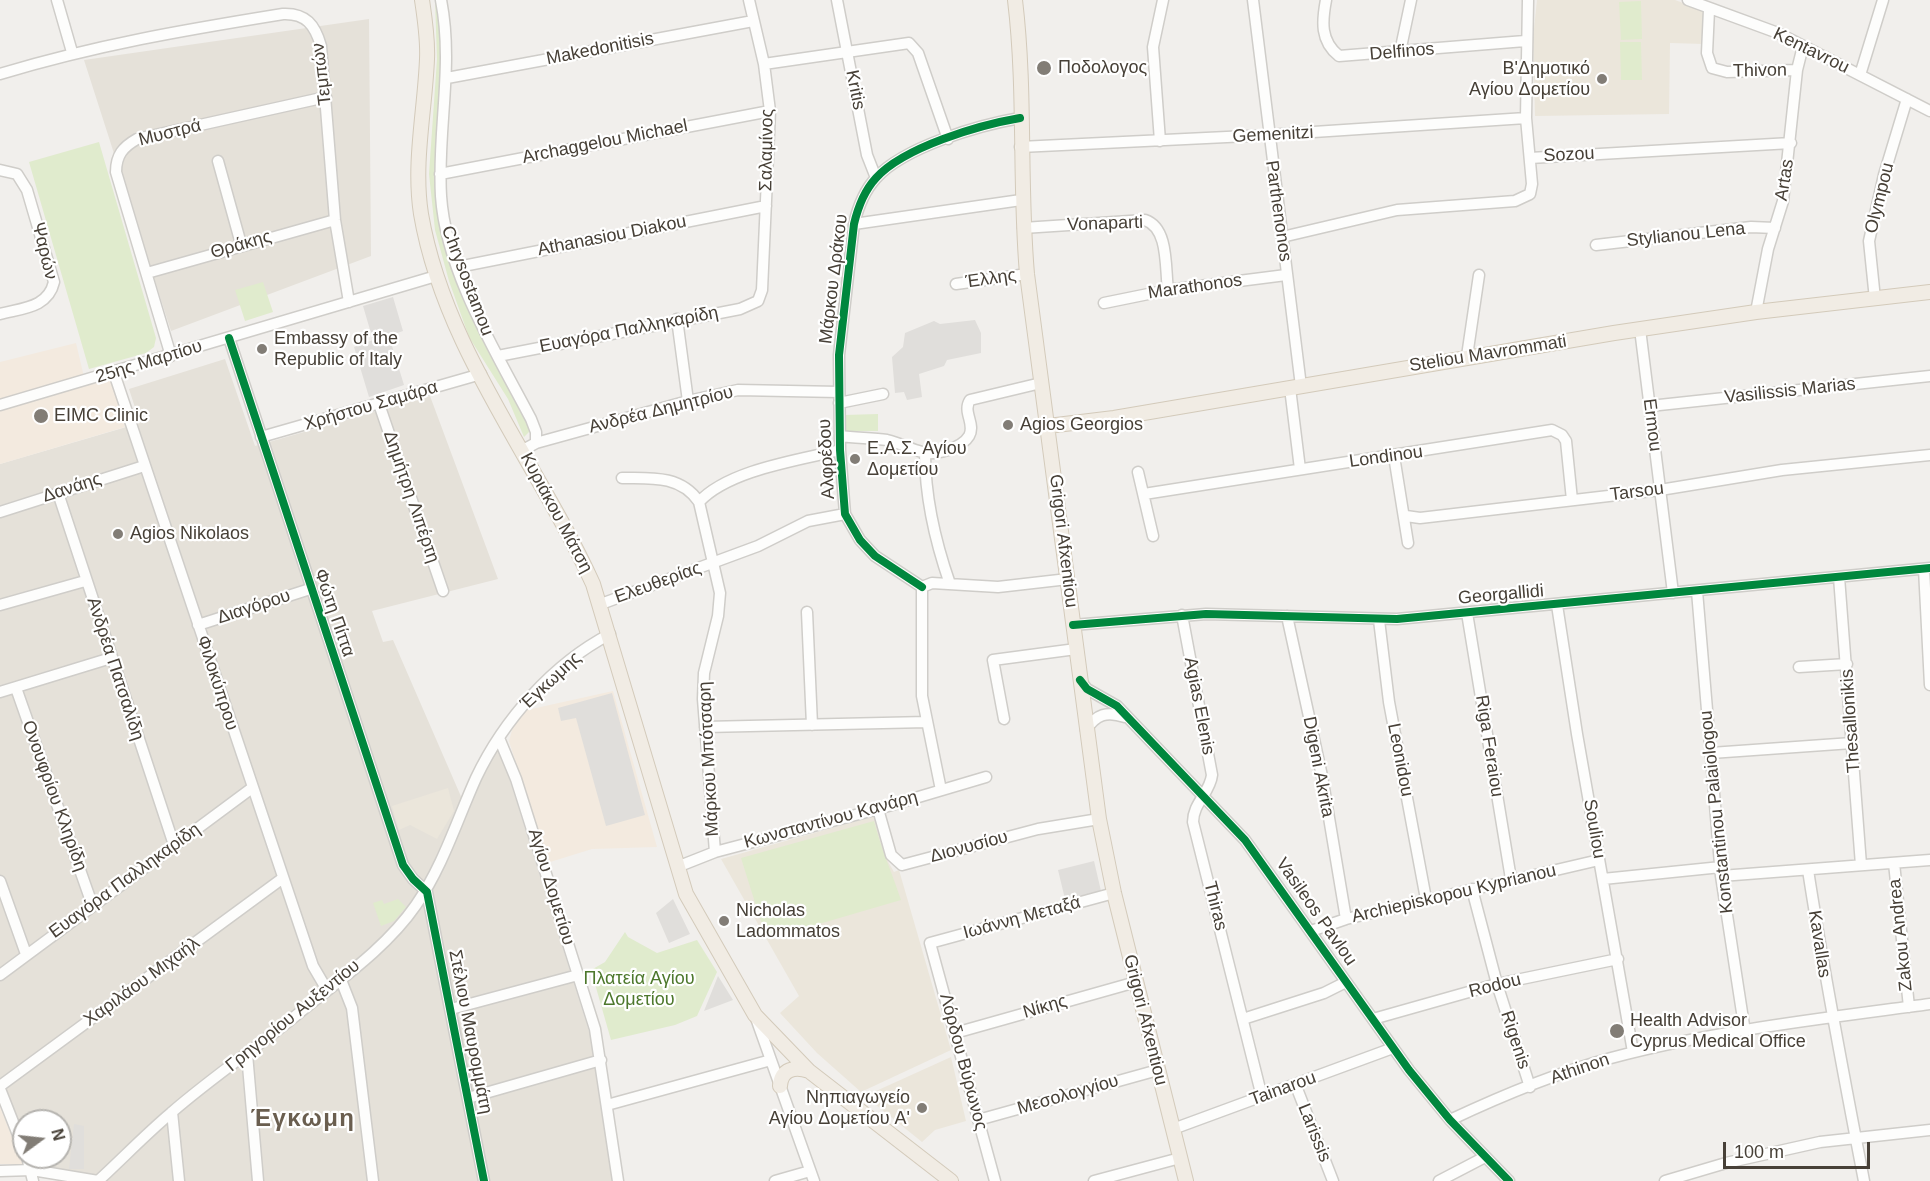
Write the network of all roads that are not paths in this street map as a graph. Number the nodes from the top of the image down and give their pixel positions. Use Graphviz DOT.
graph roads {
  1 [pos="57,0"];
  2 [pos="422,0"];
  3 [pos="441,0"];
  4 [pos="749,0"];
  5 [pos="837,0"];
  6 [pos="1015,0"];
  7 [pos="1163,0"];
  8 [pos="1253,0"];
  9 [pos="1326,0"];
  10 [pos="1411,0"];
  11 [pos="1528,0"];
  12 [pos="1688,0"];
  13 [pos="1883,0"];
  14 [pos="1709,10"];
  15 [pos="753,21"];
  16 [pos="1526,41"];
  17 [pos="1803,46"];
  18 [pos="848,51"];
  19 [pos="72,52"];
  20 [pos="1400,52"];
  21 [pos="764,64"];
  22 [pos="1797,70"];
  23 [pos="0,74"];
  24 [pos="1860,75"];
  25 [pos="447,78"];
  26 [pos="326,97"];
  27 [pos="1907,99"];
  28 [pos="770,111"];
  29 [pos="1930,111"];
  30 [pos="1020,118"];
  31 [pos="1526,118"];
  32 [pos="1268,135"];
  33 [pos="948,139"];
  34 [pos="1160,141"];
  35 [pos="1791,142"];
  36 [pos="1020,147"];
  37 [pos="1530,158"];
  38 [pos="218,161"];
  39 [pos="0,170"];
  40 [pos="440,174"];
  41 [pos="876,178"];
  42 [pos="1021,200"];
  43 [pos="766,206"];
  44 [pos="335,220"];
  45 [pos="854,224"];
  46 [pos="1023,228"];
  47 [pos="1775,228"];
  48 [pos="1282,237"];
  49 [pos="241,244"];
  50 [pos="1596,245"];
  51 [pos="458,267"];
  52 [pos="147,273"];
  53 [pos="1027,274"];
  54 [pos="1286,274"];
  55 [pos="1479,275"];
  56 [pos="436,276"];
  57 [pos="956,284"];
  58 [pos="1168,290"];
  59 [pos="1930,292"];
  60 [pos="1875,299"];
  61 [pos="758,300"];
  62 [pos="349,302"];
  63 [pos="1104,303"];
  64 [pos="1756,312"];
  65 [pos="0,314"];
  66 [pos="677,320"];
  67 [pos="1640,329"];
  68 [pos="230,338"];
  69 [pos="171,356"];
  70 [pos="498,356"];
  71 [pos="1467,356"];
  72 [pos="114,373"];
  73 [pos="481,375"];
  74 [pos="1930,376"];
  75 [pos="1041,383"];
  76 [pos="1296,387"];
  77 [pos="883,394"];
  78 [pos="839,398"];
  79 [pos="688,401"];
  80 [pos="379,404"];
  81 [pos="0,405"];
  82 [pos="1650,406"];
  83 [pos="1048,426"];
  84 [pos="840,436"];
  85 [pos="261,437"];
  86 [pos="536,443"];
  87 [pos="523,450"];
  88 [pos="840,450"];
  89 [pos="925,453"];
  90 [pos="1930,455"];
  91 [pos="1394,456"];
  92 [pos="144,466"];
  93 [pos="1300,469"];
  94 [pos="1138,472"];
  95 [pos="622,478"];
  96 [pos="1660,490"];
  97 [pos="58,493"];
  98 [pos="1144,494"];
  99 [pos="1572,500"];
  100 [pos="699,502"];
  101 [pos="0,512"];
  102 [pos="845,514"];
  103 [pos="1406,516"];
  104 [pos="1154,536"];
  105 [pos="1408,543"];
  106 [pos="713,562"];
  107 [pos="1927,569"];
  108 [pos="1839,578"];
  109 [pos="1068,579"];
  110 [pos="85,581"];
  111 [pos="950,584"];
  112 [pos="922,587"];
  113 [pos="310,589"];
  114 [pos="443,591"];
  115 [pos="1697,591"];
  116 [pos="1673,593"];
  117 [pos="601,604"];
  118 [pos="0,605"];
  119 [pos="1557,605"];
  120 [pos="807,612"];
  121 [pos="1467,613"];
  122 [pos="1182,615"];
  123 [pos="1287,616"];
  124 [pos="1379,620"];
  125 [pos="198,625"];
  126 [pos="1073,625"];
  127 [pos="610,634"];
  128 [pos="1076,648"];
  129 [pos="111,658"];
  130 [pos="1847,664"];
  131 [pos="1799,667"];
  132 [pos="1080,680"];
  133 [pos="1930,685"];
  134 [pos="16,688"];
  135 [pos="0,692"];
  136 [pos="1125,717"];
  137 [pos="1004,719"];
  138 [pos="927,722"];
  139 [pos="812,725"];
  140 [pos="705,727"];
  141 [pos="1086,730"];
  142 [pos="499,738"];
  143 [pos="1852,742"];
  144 [pos="1711,753"];
  145 [pos="986,777"];
  146 [pos="252,788"];
  147 [pos="941,790"];
  148 [pos="1203,795"];
  149 [pos="878,809"];
  150 [pos="1099,819"];
  151 [pos="174,845"];
  152 [pos="715,852"];
  153 [pos="1599,860"];
  154 [pos="1930,860"];
  155 [pos="1894,863"];
  156 [pos="1861,865"];
  157 [pos="677,867"];
  158 [pos="1808,870"];
  159 [pos="1721,871"];
  160 [pos="283,878"];
  161 [pos="1511,879"];
  162 [pos="1603,879"];
  163 [pos="0,881"];
  164 [pos="426,889"];
  165 [pos="1472,889"];
  166 [pos="1114,893"];
  167 [pos="1426,899"];
  168 [pos="92,904"];
  169 [pos="1346,919"];
  170 [pos="1311,930"];
  171 [pos="930,943"];
  172 [pos="26,954"];
  173 [pos="1618,959"];
  174 [pos="0,975"];
  175 [pos="578,975"];
  176 [pos="341,980"];
  177 [pos="1136,982"];
  178 [pos="1346,982"];
  179 [pos="1497,984"];
  180 [pos="327,990"];
  181 [pos="1930,1004"];
  182 [pos="1909,1007"];
  183 [pos="451,1009"];
  184 [pos="755,1015"];
  185 [pos="1833,1018"];
  186 [pos="1243,1019"];
  187 [pos="1373,1019"];
  188 [pos="1745,1032"];
  189 [pos="955,1033"];
  190 [pos="1394,1048"];
  191 [pos="1633,1052"];
  192 [pos="248,1054"];
  193 [pos="601,1060"];
  194 [pos="771,1060"];
  195 [pos="1158,1070"];
  196 [pos="809,1071"];
  197 [pos="780,1086"];
  198 [pos="1296,1086"];
  199 [pos="1530,1087"];
  200 [pos="0,1088"];
  201 [pos="1262,1097"];
  202 [pos="468,1098"];
  203 [pos="607,1105"];
  204 [pos="172,1112"];
  205 [pos="12,1119"];
  206 [pos="978,1120"];
  207 [pos="1450,1120"];
  208 [pos="1173,1129"];
  209 [pos="1930,1130"];
  210 [pos="1855,1136"];
  211 [pos="1485,1157"];
  212 [pos="1180,1158"];
  213 [pos="0,1171"];
  214 [pos="32,1175"];
  215 [pos="812,1176"];
  216 [pos="98,1181"];
  217 [pos="179,1181"];
  218 [pos="258,1181"];
  219 [pos="373,1181"];
  220 [pos="484,1181"];
  221 [pos="618,1181"];
  222 [pos="775,1181"];
  223 [pos="951,1181"];
  224 [pos="995,1181"];
  225 [pos="1094,1181"];
  226 [pos="1186,1181"];
  227 [pos="1333,1181"];
  228 [pos="1439,1181"];
  229 [pos="1509,1181"];
  230 [pos="1665,1181"];
  231 [pos="1864,1181"];
  1 -- 19 [label="street"];
  2 -- 56 [label="main road, Κυριάκου Μάτση"];
  3 -- 25 [label="street, Chrysostamou"];
  4 -- 15 [label="street, Σαλαμίνος"];
  5 -- 18 [label="street, Kritis"];
  6 -- 30 [label="main road, Grigori Afxentiou"];
  7 -- 34 [label="street"];
  8 -- 32 [label="street, Parthenonos"];
  9 -- 20 [label="street, Delfinos"];
  10 -- 20 [label="street"];
  11 -- 16 [label="street"];
  12 -- 14 [label="street, Kentavrou"];
  13 -- 24 [label="street"];
  14 -- 17 [label="street, Kentavrou"];
  14 -- 22 [label="street, Thivon"];
  15 -- 21 [label="street, Σαλαμίνος"];
  15 -- 25 [label="street, Makedonitisis"];
  16 -- 20 [label="street, Delfinos"];
  16 -- 31 [label="street"];
  17 -- 22 [label="street, Artas"];
  17 -- 24 [label="street, Kentavrou"];
  18 -- 21 [label="street"];
  18 -- 33 [label="street"];
  18 -- 41 [label="street, Kritis"];
  19 -- 23 [label="street, Τεμπών"];
  19 -- 26 [label="street, Τεμπών"];
  21 -- 28 [label="street, Σαλαμίνος"];
  22 -- 35 [label="street, Artas"];
  24 -- 27 [label="street, Kentavrou"];
  25 -- 40 [label="street, Chrysostamou"];
  26 -- 44 [label="street, Τεμπών"];
  26 -- 52 [label="street, Μυστρά"];
  27 -- 29 [label="street, Kentavrou"];
  27 -- 60 [label="street, Olympou"];
  28 -- 40 [label="street, Archaggelou Michael"];
  28 -- 43 [label="street, Σαλαμίνος"];
  30 -- 33 [label="street, Μάρκου Δράκου"];
  30 -- 36 [label="main road, Grigori Afxentiou"];
  31 -- 32 [label="street, Gemenitzi"];
  31 -- 37 [label="street"];
  32 -- 34 [label="street, Gemenitzi"];
  32 -- 48 [label="street, Parthenonos"];
  33 -- 41 [label="street, Μάρκου Δράκου"];
  34 -- 36 [label="street, Gemenitzi"];
  35 -- 37 [label="street, Sozou"];
  35 -- 47 [label="street, Artas"];
  36 -- 42 [label="main road, Grigori Afxentiou"];
  37 -- 48 [label="street, Sozou"];
  38 -- 49 [label="street"];
  39 -- 65 [label="street, Ψαρών"];
  40 -- 51 [label="street, Chrysostamou"];
  41 -- 45 [label="street, Μάρκου Δράκου"];
  42 -- 45 [label="street"];
  42 -- 46 [label="main road, Grigori Afxentiou"];
  43 -- 51 [label="street, Athanasiou Diakou"];
  43 -- 61 [label="street, Σαλαμίνος"];
  44 -- 49 [label="street, Θράκης"];
  44 -- 62 [label="street, Τεμπών"];
  45 -- 78 [label="street, Μάρκου Δράκου"];
  46 -- 53 [label="main road, Grigori Afxentiou"];
  46 -- 58 [label="street, Vonaparti"];
  47 -- 50 [label="street, Stylianou Lena"];
  47 -- 64 [label="street, Artas"];
  48 -- 54 [label="street, Parthenonos"];
  49 -- 52 [label="street, Θράκης"];
  51 -- 70 [label="street, Chrysostamou"];
  52 -- 69 [label="street, Μυστρά"];
  53 -- 57 [label="street, Έλλης"];
  53 -- 75 [label="main road, Grigori Afxentiou"];
  54 -- 58 [label="street, Marathonos"];
  54 -- 76 [label="street, Parthenonos"];
  55 -- 71 [label="street"];
  56 -- 62 [label="street, 25ης Μαρτίου"];
  56 -- 73 [label="main road, Κυριάκου Μάτση"];
  58 -- 63 [label="street, Marathonos"];
  59 -- 60 [label="main road, Steliou Mavrommati"];
  60 -- 64 [label="main road, Steliou Mavrommati"];
  61 -- 66 [label="street, Ευαγόρα Παλληκαρίδη"];
  62 -- 68 [label="street, 25ης Μαρτίου"];
  64 -- 67 [label="main road, Steliou Mavrommati"];
  66 -- 70 [label="street, Ευαγόρα Παλληκαρίδη"];
  66 -- 79 [label="street"];
  67 -- 71 [label="main road, Steliou Mavrommati"];
  67 -- 82 [label="street, Ermou"];
  68 -- 69 [label="street, 25ης Μαρτίου"];
  68 -- 85 [label="street, Φώτη Πίττα"];
  69 -- 72 [label="street, 25ης Μαρτίου"];
  70 -- 86 [label="street, Chrysostamou"];
  71 -- 76 [label="main road, Steliou Mavrommati"];
  72 -- 81 [label="street, 25ης Μαρτίου"];
  72 -- 92 [label="street, Φιλοκύπρου"];
  73 -- 80 [label="street, Χρήστου Σαμάρα"];
  73 -- 87 [label="main road, Κυριάκου Μάτση"];
  74 -- 82 [label="street, Vasilissis Marias"];
  75 -- 83 [label="main road, Grigori Afxentiou"];
  75 -- 89 [label="street"];
  76 -- 83 [label="main road, Steliou Mavrommati"];
  76 -- 93 [label="street, Parthenonos"];
  77 -- 78 [label="street"];
  78 -- 79 [label="street, Ανδρέα Δημητρίου"];
  78 -- 84 [label="street, Αλφρέδου"];
  79 -- 86 [label="street, Ανδρέα Δημητρίου"];
  80 -- 85 [label="street, Χρήστου Σαμάρα"];
  80 -- 114 [label="street, Δημήτρη Λιπέρτη"];
  82 -- 96 [label="street, Ermou"];
  83 -- 109 [label="main road, Grigori Afxentiou"];
  84 -- 88 [label="street, Αλφρέδου"];
  84 -- 89 [label="street"];
  85 -- 113 [label="street, Φώτη Πίττα"];
  86 -- 87 [label="street, Ανδρέα Δημητρίου"];
  87 -- 117 [label="main road, Κυριάκου Μάτση"];
  88 -- 100 [label="street"];
  88 -- 102 [label="street, Αλφρέδου"];
  89 -- 111 [label="street"];
  90 -- 96 [label="street, Tarsou"];
  91 -- 93 [label="street, Londinou"];
  91 -- 99 [label="street, Londinou"];
  91 -- 103 [label="street"];
  92 -- 97 [label="street, Δανάης"];
  92 -- 125 [label="street, Φιλοκύπρου"];
  93 -- 98 [label="street, Londinou"];
  94 -- 98 [label="street"];
  95 -- 100 [label="street"];
  96 -- 99 [label="street, Tarsou"];
  96 -- 116 [label="street, Ermou"];
  97 -- 101 [label="street, Δανάης"];
  97 -- 110 [label="street, Ανδρέα Πατσαλίδη"];
  98 -- 104 [label="street"];
  99 -- 103 [label="street, Tarsou"];
  100 -- 106 [label="street, Μάρκου Μπότσαρη"];
  102 -- 106 [label="street, Ελευθερίας"];
  102 -- 112 [label="street"];
  103 -- 105 [label="street"];
  106 -- 117 [label="street, Ελευθερίας"];
  106 -- 140 [label="street, Μάρκου Μπότσαρη"];
  107 -- 108 [label="street, Georgallidi"];
  107 -- 133 [label="street"];
  108 -- 115 [label="street, Georgallidi"];
  108 -- 130 [label="street, Thesallonikis"];
  109 -- 111 [label="street"];
  109 -- 126 [label="main road, Grigori Afxentiou"];
  110 -- 118 [label="street"];
  110 -- 129 [label="street, Ανδρέα Πατσαλίδη"];
  111 -- 112 [label="street"];
  112 -- 138 [label="street"];
  113 -- 125 [label="street, Διαγόρου"];
  113 -- 164 [label="street, Φώτη Πίττα"];
  115 -- 116 [label="street, Georgallidi"];
  115 -- 144 [label="street, Konstantinou Palaiologou"];
  116 -- 119 [label="street, Georgallidi"];
  117 -- 127 [label="main road, Κυριάκου Μάτση"];
  119 -- 121 [label="street, Georgallidi"];
  119 -- 153 [label="street, Souliou"];
  120 -- 139 [label="street"];
  121 -- 124 [label="street, Georgallidi"];
  121 -- 161 [label="street, Riga Feraiou"];
  122 -- 123 [label="street, Georgallidi"];
  122 -- 126 [label="street, Georgallidi"];
  122 -- 148 [label="street, Agias Elenis"];
  123 -- 124 [label="street, Georgallidi"];
  123 -- 169 [label="street, Digeni Akrita"];
  124 -- 167 [label="street, Leonidou"];
  125 -- 146 [label="street, Φιλοκύπρου"];
  126 -- 128 [label="main road, Grigori Afxentiou"];
  127 -- 142 [label="street, Έγκωμης"];
  127 -- 157 [label="main road, Κυριάκου Μάτση"];
  128 -- 132 [label="main road, Grigori Afxentiou"];
  128 -- 137 [label="street"];
  129 -- 134 [label="street"];
  129 -- 151 [label="street, Ανδρέα Πατσαλίδη"];
  130 -- 131 [label="street"];
  130 -- 143 [label="street, Thesallonikis"];
  132 -- 136 [label="street, Vasileos Pavlou"];
  132 -- 141 [label="main road, Grigori Afxentiou"];
  134 -- 135 [label="street"];
  134 -- 168 [label="street, Ονουφρίου Κληρίδη"];
  136 -- 141 [label="street"];
  136 -- 148 [label="street, Vasileos Pavlou"];
  138 -- 139 [label="street"];
  138 -- 147 [label="street"];
  139 -- 140 [label="street"];
  140 -- 152 [label="street, Μάρκου Μπότσαρη"];
  141 -- 150 [label="main road, Grigori Afxentiou"];
  142 -- 164 [label="street, Γρηγορίου Αυξεντίου"];
  142 -- 175 [label="street, Αγίου Δομετίου"];
  143 -- 144 [label="street"];
  143 -- 156 [label="street, Thesallonikis"];
  144 -- 159 [label="street, Konstantinou Palaiologou"];
  145 -- 147 [label="street, Κωνσταντίνου Κανάρη"];
  146 -- 151 [label="street, Ευαγόρα Παλληκαρίδη"];
  146 -- 160 [label="street, Φιλοκύπρου"];
  147 -- 149 [label="street, Κωνσταντίνου Κανάρη"];
  148 -- 170 [label="street, Vasileos Pavlou"];
  148 -- 186 [label="street, Thiras"];
  149 -- 150 [label="street, Διονυσίου"];
  149 -- 152 [label="street, Κωνσταντίνου Κανάρη"];
  150 -- 166 [label="main road, Grigori Afxentiou"];
  151 -- 168 [label="street, Ευαγόρα Παλληκαρίδη"];
  152 -- 157 [label="street, Κωνσταντίνου Κανάρη"];
  153 -- 161 [label="street, Archiepiskopou Kyprianou"];
  153 -- 162 [label="street, Souliou"];
  154 -- 155 [label="street"];
  155 -- 156 [label="street"];
  155 -- 182 [label="street, Zakou Andrea"];
  156 -- 158 [label="street"];
  157 -- 184 [label="main road, Κυριάκου Μάτση"];
  158 -- 159 [label="street"];
  158 -- 185 [label="street, Kavallas"];
  159 -- 162 [label="street"];
  159 -- 188 [label="street, Konstantinou Palaiologou"];
  160 -- 180 [label="street, Φιλοκύπρου"];
  160 -- 200 [label="street, Χαριλάου Μιχαήλ"];
  161 -- 165 [label="street, Archiepiskopou Kyprianou"];
  162 -- 173 [label="street, Souliou"];
  163 -- 172 [label="street"];
  164 -- 176 [label="street, Γρηγορίου Αυξεντίου"];
  164 -- 183 [label="street, Στέλιου Μαυρομμάτη"];
  165 -- 167 [label="street, Archiepiskopou Kyprianou"];
  165 -- 179 [label="street, Rigenis"];
  166 -- 171 [label="street, Ιωάννη Μεταξά"];
  166 -- 177 [label="main road, Grigori Afxentiou"];
  167 -- 169 [label="street, Archiepiskopou Kyprianou"];
  168 -- 172 [label="street, Ευαγόρα Παλληκαρίδη"];
  169 -- 170 [label="street, Archiepiskopou Kyprianou"];
  170 -- 178 [label="street, Vasileos Pavlou"];
  171 -- 189 [label="street, Λόρδου Βύρωνος"];
  172 -- 174 [label="street, Ευαγόρα Παλληκαρίδη"];
  173 -- 179 [label="street, Rodou"];
  173 -- 191 [label="street, Souliou"];
  175 -- 183 [label="street"];
  175 -- 193 [label="street, Αγίου Δομετίου"];
  176 -- 180 [label="street, Γρηγορίου Αυξεντίου"];
  176 -- 219 [label="street"];
  177 -- 189 [label="street, Νίκης"];
  177 -- 195 [label="main road, Grigori Afxentiou"];
  178 -- 186 [label="street"];
  178 -- 187 [label="street, Vasileos Pavlou"];
  179 -- 187 [label="street, Rodou"];
  179 -- 199 [label="street, Rigenis"];
  180 -- 192 [label="street, Γρηγορίου Αυξεντίου"];
  181 -- 182 [label="street, Athinon"];
  182 -- 185 [label="street, Athinon"];
  183 -- 202 [label="street, Στέλιου Μαυρομμάτη"];
  184 -- 194 [label="street, Κυριάκου Μάτση"];
  184 -- 196 [label="main road, Κυριάκου Μάτση"];
  185 -- 188 [label="street, Athinon"];
  185 -- 210 [label="street, Kavallas"];
  186 -- 201 [label="street, Thiras"];
  187 -- 190 [label="street, Vasileos Pavlou"];
  188 -- 191 [label="street, Athinon"];
  189 -- 206 [label="street, Λόρδου Βύρωνος"];
  190 -- 198 [label="street, Tainarou"];
  190 -- 207 [label="street, Vasileos Pavlou"];
  191 -- 199 [label="street, Athinon"];
  192 -- 204 [label="street, Γρηγορίου Αυξεντίου"];
  192 -- 218 [label="street"];
  193 -- 202 [label="street"];
  193 -- 203 [label="street, Αγίου Δομετίου"];
  194 -- 197 [label="street, Κυριάκου Μάτση"];
  194 -- 203 [label="street"];
  195 -- 206 [label="street, Μεσολογγίου"];
  195 -- 208 [label="main road, Grigori Afxentiou"];
  196 -- 197 [label="main road"];
  196 -- 223 [label="main road, Κυριάκου Μάτση"];
  197 -- 215 [label="street, Κυριάκου Μάτση"];
  198 -- 201 [label="street, Tainarou"];
  198 -- 227 [label="street, Larissis"];
  199 -- 207 [label="street, Athinon"];
  200 -- 205 [label="street"];
  201 -- 208 [label="street, Tainarou"];
  202 -- 220 [label="street, Στέλιου Μαυρομμάτη"];
  203 -- 221 [label="street, Αγίου Δομετίου"];
  204 -- 216 [label="street, Γρηγορίου Αυξεντίου"];
  204 -- 217 [label="street"];
  206 -- 224 [label="street, Λόρδου Βύρωνος"];
  207 -- 211 [label="street, Vasileos Pavlou"];
  208 -- 212 [label="main road, Grigori Afxentiou"];
  209 -- 210 [label="street"];
  210 -- 230 [label="street"];
  210 -- 231 [label="street, Kavallas"];
  211 -- 228 [label="street"];
  211 -- 229 [label="street, Vasileos Pavlou"];
  212 -- 225 [label="street"];
  212 -- 226 [label="main road, Grigori Afxentiou"];
  213 -- 214 [label="street, Γρηγορίου Αυξεντίου"];
  214 -- 216 [label="street, Γρηγορίου Αυξεντίου"];
  215 -- 222 [label="street"];
}
